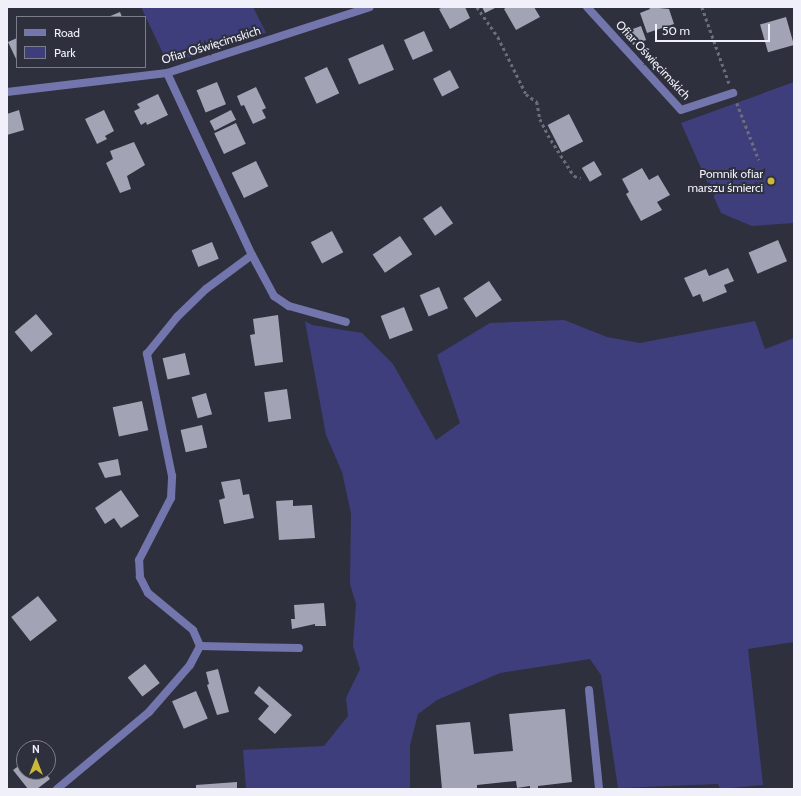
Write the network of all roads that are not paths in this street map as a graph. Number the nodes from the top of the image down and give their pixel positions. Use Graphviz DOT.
graph roads {
  1 [pos="370,7"];
  2 [pos="587,7"];
  3 [pos="167,72"];
  4 [pos="7,92"];
  5 [pos="733,93"];
  6 [pos="252,255"];
  7 [pos="346,322"];
  8 [pos="200,646"];
  9 [pos="299,648"];
  10 [pos="589,690"];
  11 [pos="57,789"];
  12 [pos="599,789"];
  1 -- 3 [label="street, Ofiar Oświęcimskich"];
  2 -- 5 [label="street, Ofiar Oświęcimskich"];
  3 -- 4 [label="street, Ofiar Oświęcimskich"];
  3 -- 6 [label="street"];
  6 -- 7 [label="street"];
  6 -- 8 [label="street"];
  8 -- 9 [label="street"];
  8 -- 11 [label="street"];
  10 -- 12 [label="street"];
}
